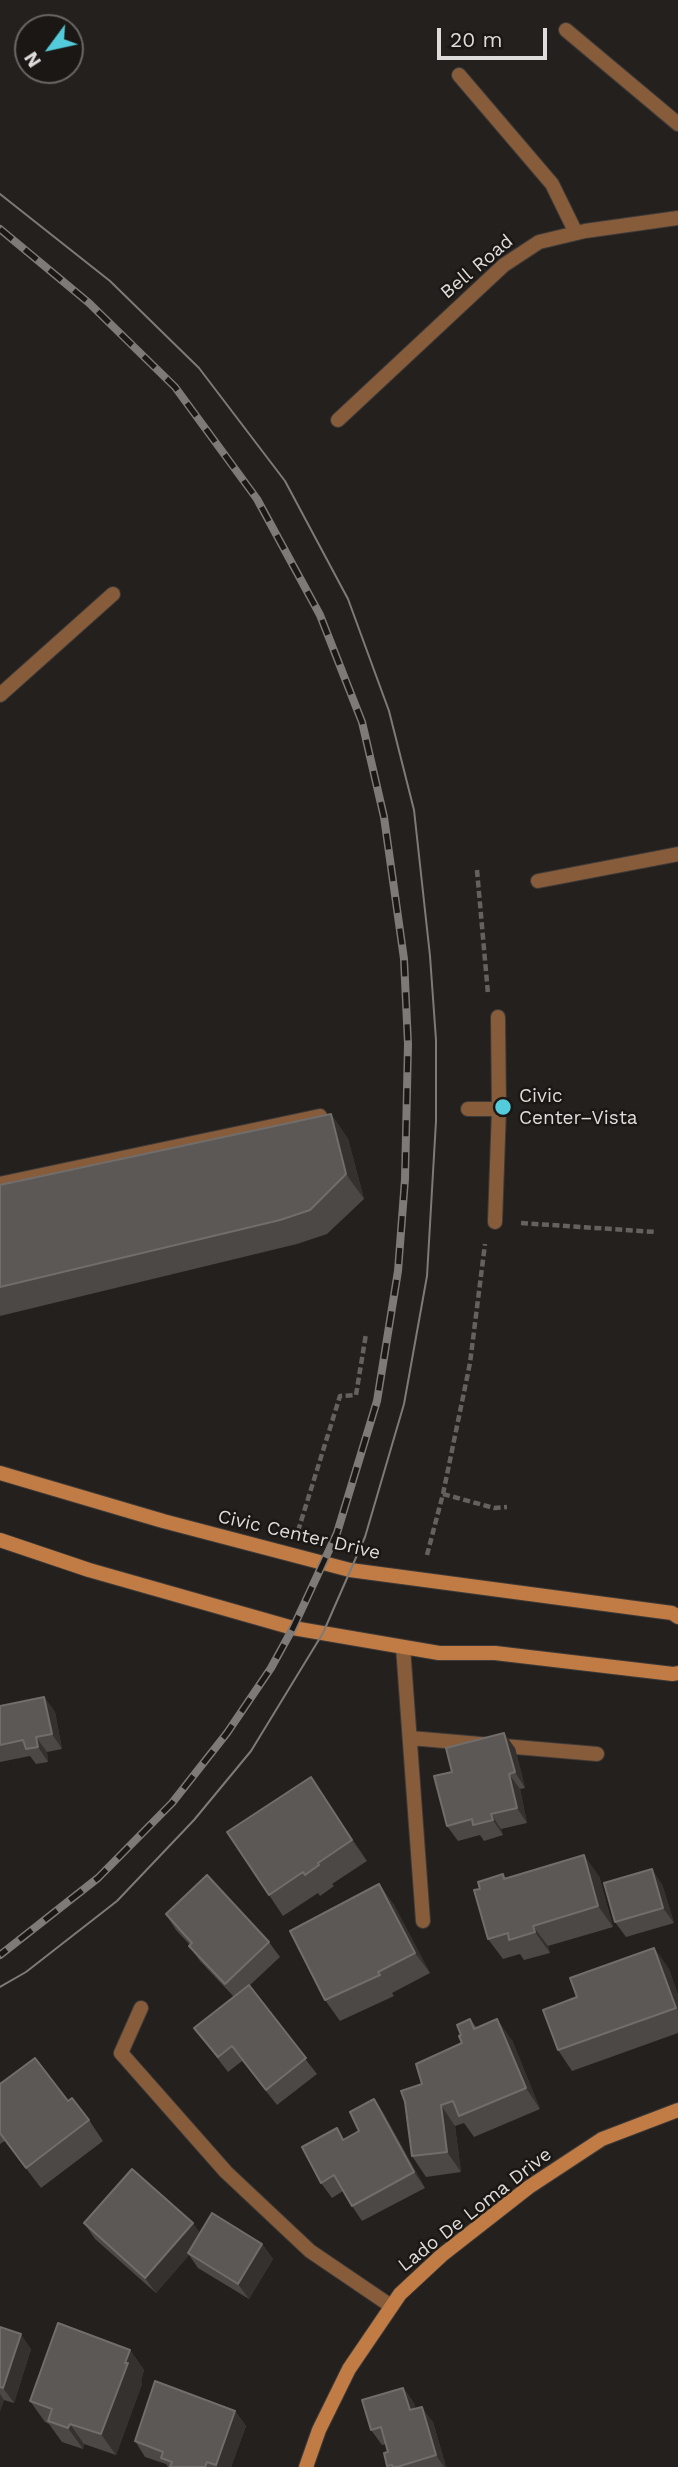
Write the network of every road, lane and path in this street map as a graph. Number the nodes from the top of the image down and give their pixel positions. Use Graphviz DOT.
graph roads {
  1 [pos="566,30"];
  2 [pos="459,75"];
  3 [pos="678,124"];
  4 [pos="678,218"];
  5 [pos="576,233"];
  6 [pos="338,419"];
  7 [pos="113,594"];
  8 [pos="0,695"];
  9 [pos="678,854"];
  10 [pos="477,870"];
  11 [pos="538,881"];
  12 [pos="498,1017"];
  13 [pos="468,1109"];
  14 [pos="499,1109"];
  15 [pos="320,1116"];
  16 [pos="0,1184"];
  17 [pos="495,1223"];
  18 [pos="656,1232"];
  19 [pos="366,1334"];
  20 [pos="0,1473"];
  21 [pos="443,1494"];
  22 [pos="507,1507"];
  23 [pos="0,1540"];
  24 [pos="289,1555"];
  25 [pos="421,1579"];
  26 [pos="678,1617"];
  27 [pos="403,1647"];
  28 [pos="678,1673"];
  29 [pos="410,1738"];
  30 [pos="597,1754"];
  31 [pos="423,1921"];
  32 [pos="141,2008"];
  33 [pos="678,2110"];
  34 [pos="391,2306"];
  35 [pos="306,2467"];
  1 -- 3 [label="street"];
  2 -- 5 [label="street"];
  4 -- 5 [label="street, Bell Road"];
  5 -- 6 [label="street, Bell Road"];
  7 -- 8 [label="street"];
  9 -- 11 [label="street"];
  10 -- 12 [label="path"];
  12 -- 14 [label="street"];
  13 -- 14 [label="street"];
  14 -- 17 [label="street"];
  15 -- 16 [label="street"];
  17 -- 18 [label="path"];
  17 -- 21 [label="path"];
  19 -- 24 [label="path"];
  20 -- 24 [label="main road, Civic Center Drive"];
  21 -- 22 [label="path"];
  21 -- 25 [label="path"];
  23 -- 27 [label="main road"];
  24 -- 25 [label="main road, Civic Center Drive"];
  25 -- 26 [label="main road, Civic Center Drive"];
  27 -- 28 [label="main road"];
  27 -- 29 [label="street"];
  29 -- 30 [label="street"];
  29 -- 31 [label="street"];
  32 -- 34 [label="street"];
  33 -- 34 [label="main road, Lado De Loma Drive"];
  34 -- 35 [label="main road, Lado De Loma Drive"];
}
